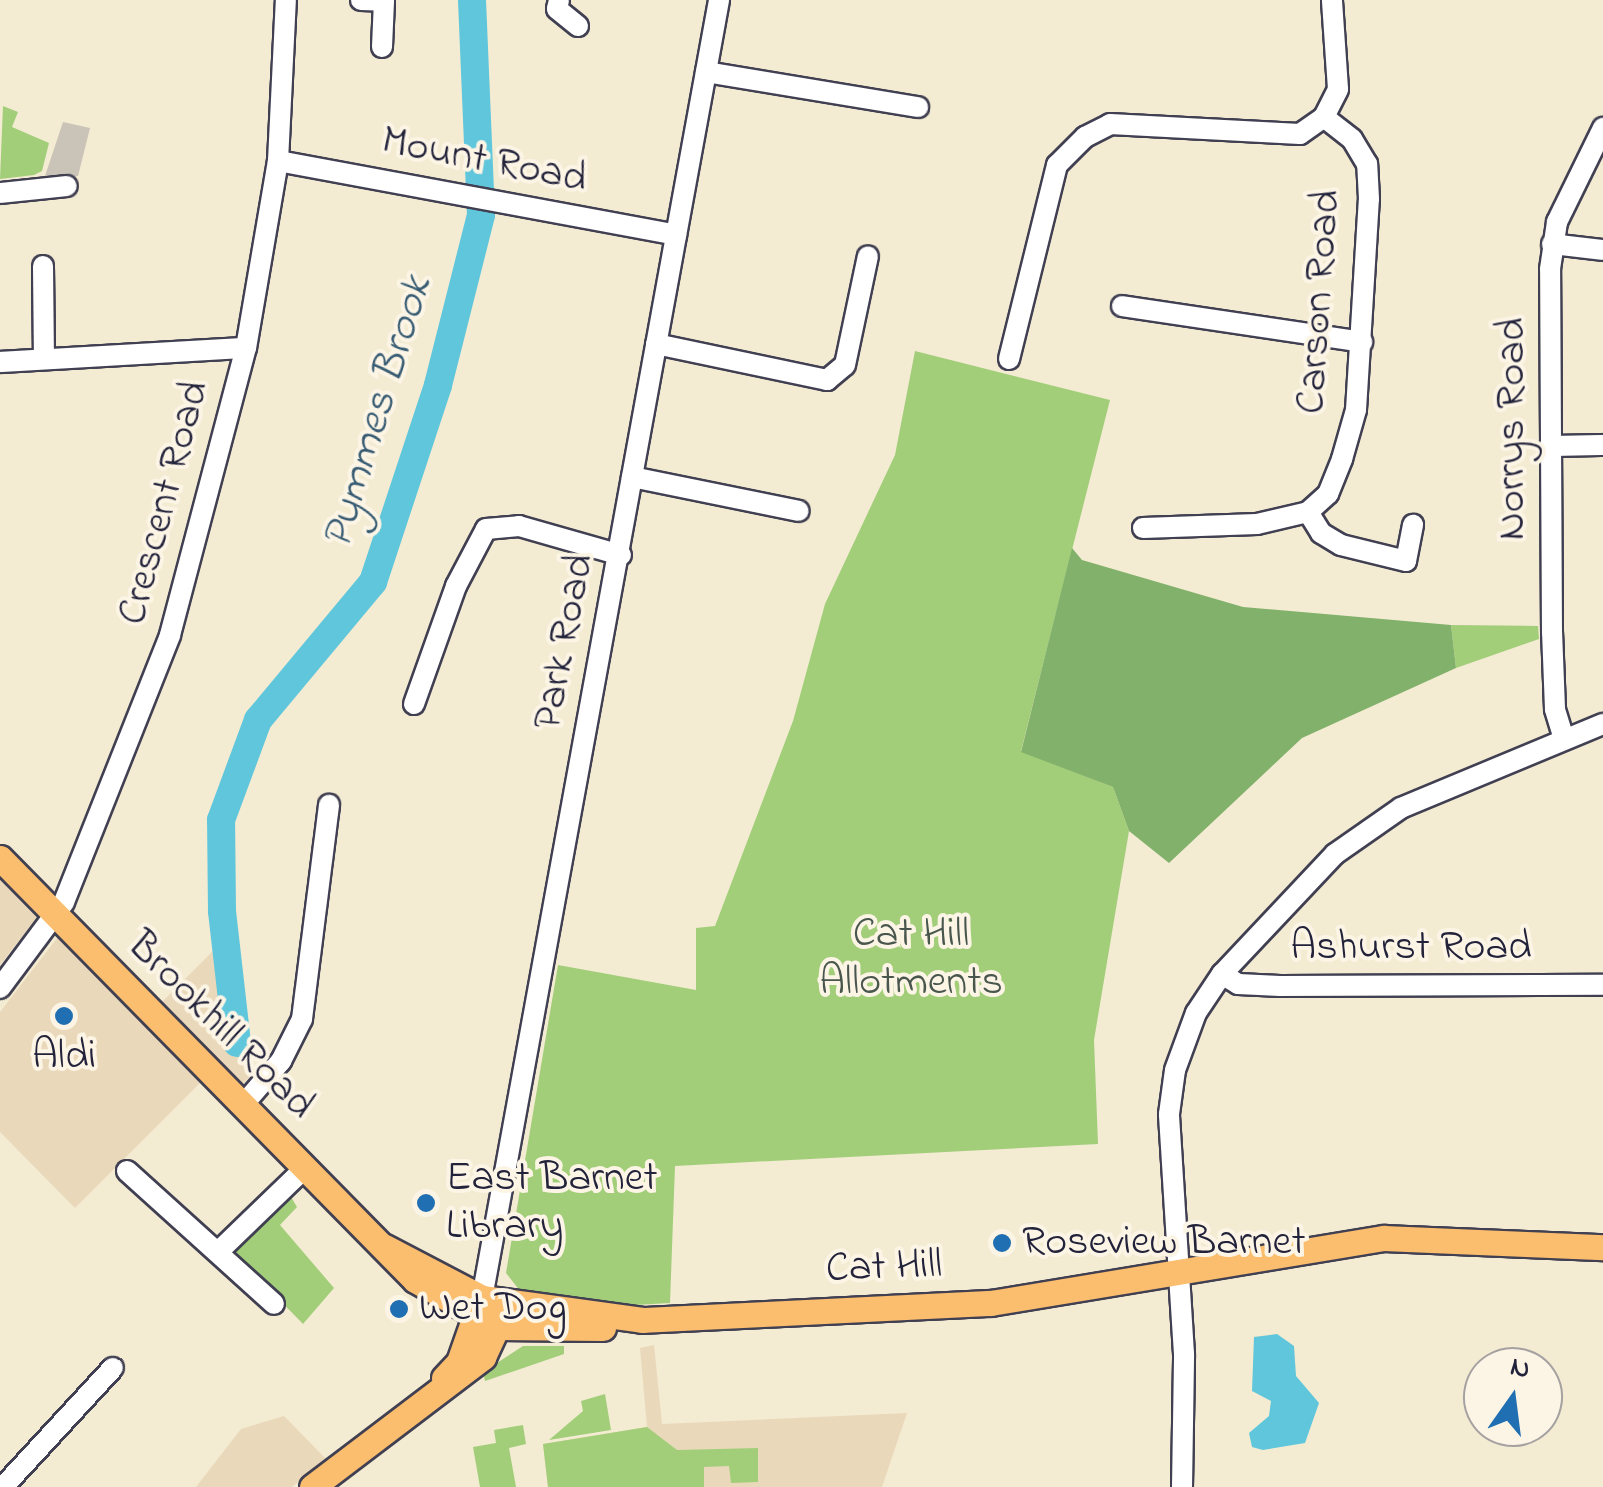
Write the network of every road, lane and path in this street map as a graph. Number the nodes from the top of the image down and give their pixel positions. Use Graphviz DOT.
graph roads {
  1 [pos="286,0"];
  2 [pos="361,0"];
  3 [pos="559,0"];
  4 [pos="719,0"];
  5 [pos="1332,0"];
  6 [pos="578,26"];
  7 [pos="382,47"];
  8 [pos="706,72"];
  9 [pos="918,108"];
  10 [pos="1324,117"];
  11 [pos="1603,128"];
  12 [pos="278,162"];
  13 [pos="68,186"];
  14 [pos="0,193"];
  15 [pos="676,235"];
  16 [pos="1552,244"];
  17 [pos="1603,250"];
  18 [pos="868,256"];
  19 [pos="43,266"];
  20 [pos="1122,306"];
  21 [pos="1362,342"];
  22 [pos="656,344"];
  23 [pos="246,348"];
  24 [pos="44,359"];
  25 [pos="1009,359"];
  26 [pos="0,362"];
  27 [pos="1603,445"];
  28 [pos="1550,446"];
  29 [pos="632,476"];
  30 [pos="799,512"];
  31 [pos="1308,512"];
  32 [pos="1413,525"];
  33 [pos="1143,528"];
  34 [pos="621,555"];
  35 [pos="414,704"];
  36 [pos="1603,724"];
  37 [pos="1564,739"];
  38 [pos="328,805"];
  39 [pos="0,858"];
  40 [pos="56,916"];
  41 [pos="1222,974"];
  42 [pos="1603,984"];
  43 [pos="0,988"];
  44 [pos="242,1106"];
  45 [pos="305,1168"];
  46 [pos="127,1170"];
  47 [pos="1603,1247"];
  48 [pos="219,1251"];
  49 [pos="1179,1268"];
  50 [pos="274,1304"];
  51 [pos="484,1314"];
  52 [pos="114,1368"];
  53 [pos="318,1483"];
  54 [pos="3,1487"];
  55 [pos="1182,1487"];
  1 -- 12 [label="street, Crescent Road"];
  2 -- 7 [label="street"];
  3 -- 6 [label="street"];
  4 -- 8 [label="street, Park Road"];
  5 -- 10 [label="street"];
  8 -- 9 [label="street"];
  8 -- 15 [label="street, Park Road"];
  10 -- 21 [label="street, Carson Road"];
  10 -- 25 [label="street"];
  11 -- 16 [label="street, Norrys Road"];
  12 -- 15 [label="street, Mount Road"];
  12 -- 23 [label="street, Crescent Road"];
  13 -- 14 [label="street"];
  15 -- 22 [label="street, Park Road"];
  16 -- 17 [label="street"];
  16 -- 28 [label="street, Norrys Road"];
  18 -- 22 [label="street"];
  19 -- 24 [label="street"];
  20 -- 21 [label="street"];
  21 -- 31 [label="street, Carson Road"];
  22 -- 29 [label="street, Park Road"];
  23 -- 24 [label="street"];
  23 -- 40 [label="street, Crescent Road"];
  24 -- 26 [label="street"];
  27 -- 28 [label="street"];
  28 -- 37 [label="street, Norrys Road"];
  29 -- 30 [label="street"];
  29 -- 34 [label="street, Park Road"];
  31 -- 32 [label="street"];
  31 -- 33 [label="street"];
  34 -- 35 [label="street"];
  34 -- 51 [label="street, Park Road"];
  36 -- 37 [label="street"];
  37 -- 41 [label="street"];
  38 -- 44 [label="street"];
  39 -- 40 [label="main road, Brookhill Road"];
  40 -- 43 [label="street, Crescent Road"];
  40 -- 44 [label="main road, Brookhill Road"];
  41 -- 42 [label="street, Ashurst Road"];
  41 -- 49 [label="street"];
  44 -- 45 [label="main road, Brookhill Road"];
  45 -- 48 [label="street"];
  45 -- 51 [label="main road, Brookhill Road"];
  46 -- 48 [label="street"];
  47 -- 49 [label="main road, Cat Hill"];
  48 -- 50 [label="street"];
  49 -- 51 [label="main road, Cat Hill"];
  49 -- 55 [label="street"];
  51 -- 53 [label="main road"];
  52 -- 54 [label="street"];
}
